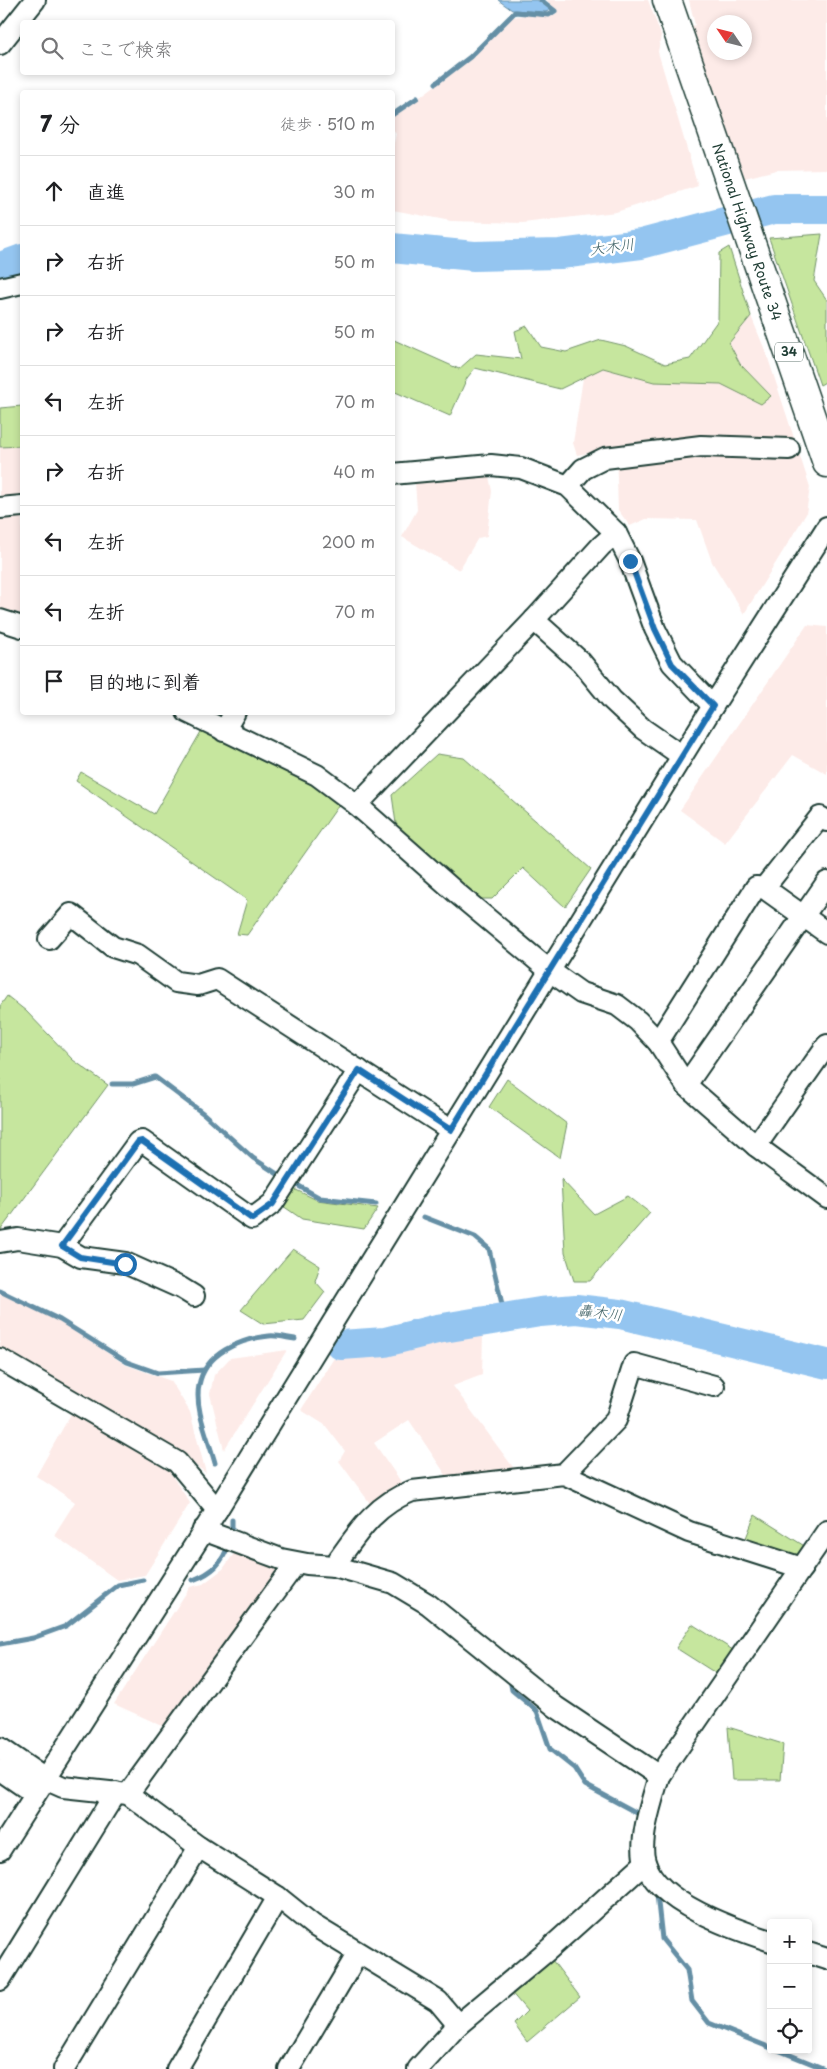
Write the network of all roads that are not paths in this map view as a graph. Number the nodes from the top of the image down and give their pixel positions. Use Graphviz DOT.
graph roads {
  1 [pos="35,0"];
  2 [pos="667,0"];
  3 [pos="0,44"];
  4 [pos="20,283"];
  5 [pos="0,288"];
  6 [pos="788,449"];
  7 [pos="827,463"];
  8 [pos="395,474"];
  9 [pos="568,486"];
  10 [pos="20,506"];
  11 [pos="0,508"];
  12 [pos="827,527"];
  13 [pos="616,533"];
  14 [pos="0,620"];
  15 [pos="534,620"];
  16 [pos="20,626"];
  17 [pos="713,706"];
  18 [pos="193,715"];
  19 [pos="233,715"];
  20 [pos="224,730"];
  21 [pos="682,756"];
  22 [pos="357,805"];
  23 [pos="827,822"];
  24 [pos="827,882"];
  25 [pos="764,888"];
  26 [pos="803,916"];
  27 [pos="827,933"];
  28 [pos="49,939"];
  29 [pos="550,970"];
  30 [pos="658,1042"];
  31 [pos="827,1044"];
  32 [pos="359,1070"];
  33 [pos="686,1085"];
  34 [pos="451,1130"];
  35 [pos="756,1146"];
  36 [pos="827,1198"];
  37 [pos="0,1242"];
  38 [pos="62,1246"];
  39 [pos="194,1296"];
  40 [pos="0,1360"];
  41 [pos="714,1386"];
  42 [pos="564,1474"];
  43 [pos="217,1510"];
  44 [pos="827,1531"];
  45 [pos="219,1537"];
  46 [pos="296,1563"];
  47 [pos="334,1566"];
  48 [pos="802,1568"];
  49 [pos="0,1748"];
  50 [pos="0,1770"];
  51 [pos="659,1776"];
  52 [pos="40,1786"];
  53 [pos="122,1793"];
  54 [pos="199,1847"];
  55 [pos="0,1850"];
  56 [pos="645,1862"];
  57 [pos="278,1897"];
  58 [pos="767,1940"];
  59 [pos="358,1953"];
  60 [pos="812,1954"];
  61 [pos="827,1958"];
  62 [pos="0,1980"];
  63 [pos="458,2025"];
  64 [pos="64,2069"];
  65 [pos="177,2069"];
  66 [pos="289,2069"];
  67 [pos="418,2069"];
  1 -- 3 [label="street"];
  2 -- 7 [label="highway, National Highway Route 34 / 34"];
  4 -- 5 [label="street"];
  6 -- 9 [label="street"];
  8 -- 9 [label="street"];
  9 -- 13 [label="street"];
  10 -- 11 [label="street"];
  12 -- 17 [label="street"];
  13 -- 15 [label="street"];
  13 -- 17 [label="street"];
  14 -- 16 [label="street"];
  15 -- 21 [label="street"];
  15 -- 22 [label="street"];
  17 -- 21 [label="street"];
  18 -- 20 [label="street"];
  19 -- 20 [label="street"];
  20 -- 22 [label="street"];
  21 -- 29 [label="street"];
  22 -- 29 [label="street"];
  23 -- 25 [label="street"];
  24 -- 26 [label="street"];
  25 -- 26 [label="street"];
  25 -- 30 [label="street"];
  26 -- 27 [label="street"];
  26 -- 33 [label="street"];
  28 -- 32 [label="street"];
  29 -- 30 [label="street"];
  29 -- 34 [label="street"];
  30 -- 33 [label="street"];
  31 -- 35 [label="street"];
  32 -- 34 [label="street"];
  32 -- 38 [label="street"];
  33 -- 35 [label="street"];
  34 -- 43 [label="street"];
  35 -- 36 [label="street"];
  37 -- 38 [label="street"];
  38 -- 39 [label="street"];
  40 -- 43 [label="street"];
  41 -- 42 [label="street"];
  42 -- 47 [label="street"];
  42 -- 48 [label="street"];
  43 -- 45 [label="street"];
  44 -- 48 [label="street"];
  45 -- 46 [label="street"];
  45 -- 52 [label="street"];
  46 -- 47 [label="street"];
  46 -- 53 [label="street"];
  47 -- 51 [label="street"];
  48 -- 51 [label="street"];
  49 -- 52 [label="street"];
  50 -- 52 [label="street"];
  51 -- 56 [label="street"];
  52 -- 53 [label="street"];
  52 -- 55 [label="street"];
  53 -- 54 [label="street"];
  53 -- 62 [label="street"];
  54 -- 57 [label="street"];
  54 -- 64 [label="street"];
  56 -- 58 [label="street"];
  56 -- 63 [label="street"];
  57 -- 59 [label="street"];
  57 -- 65 [label="street"];
  59 -- 63 [label="street"];
  59 -- 66 [label="street"];
  60 -- 61 [label="street"];
  63 -- 67 [label="street"];
}
